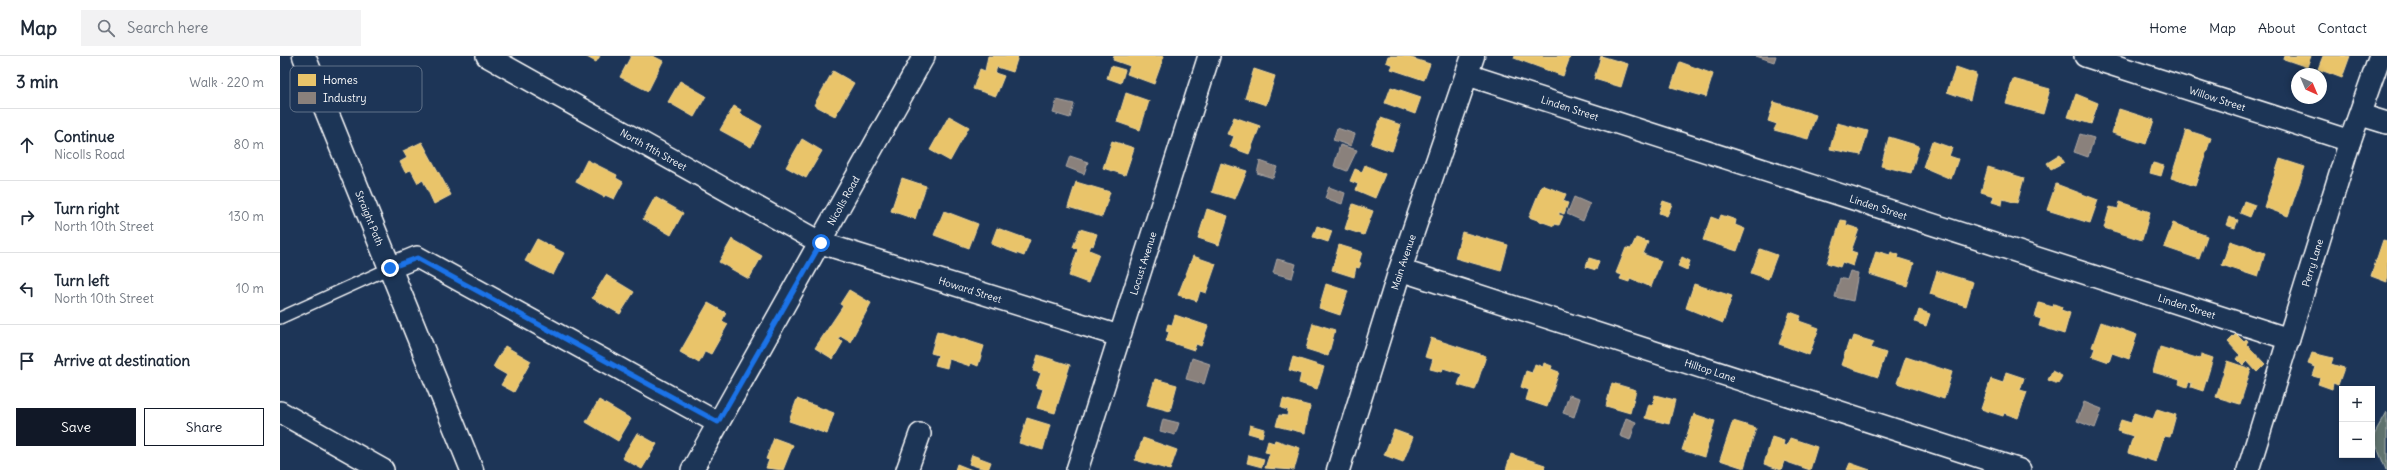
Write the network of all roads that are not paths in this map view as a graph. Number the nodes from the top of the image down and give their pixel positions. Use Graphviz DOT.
graph roads {
  1 [pos="304,56"];
  2 [pos="487,56"];
  3 [pos="1209,56"];
  4 [pos="2085,56"];
  5 [pos="2380,56"];
  6 [pos="918,58"];
  7 [pos="1470,65"];
  8 [pos="308,66"];
  9 [pos="327,112"];
  10 [pos="2361,115"];
  11 [pos="2387,123"];
  12 [pos="2350,141"];
  13 [pos="821,243"];
  14 [pos="390,268"];
  15 [pos="1400,270"];
  16 [pos="280,318"];
  17 [pos="1119,336"];
  18 [pos="2289,339"];
  19 [pos="280,412"];
  20 [pos="718,422"];
  21 [pos="920,434"];
  22 [pos="1340,469"];
  23 [pos="383,470"];
  24 [pos="472,470"];
  25 [pos="692,470"];
  26 [pos="907,470"];
  27 [pos="1077,470"];
  28 [pos="2020,470"];
  29 [pos="2248,470"];
  1 -- 8 [label="main road, Straight Path"];
  2 -- 13 [label="street, North 11th Street"];
  3 -- 17 [label="street, Locust Avenue"];
  4 -- 12 [label="street, Willow Street"];
  5 -- 10 [label="street, Perry Lane"];
  6 -- 13 [label="street, Nicolls Road"];
  7 -- 15 [label="main road, Main Avenue"];
  7 -- 18 [label="street, Linden Street"];
  9 -- 14 [label="main road, Straight Path"];
  10 -- 11 [label="street"];
  10 -- 12 [label="street, Perry Lane"];
  12 -- 18 [label="street, Perry Lane"];
  13 -- 17 [label="street, Howard Street"];
  13 -- 20 [label="street, Nicolls Road"];
  14 -- 16 [label="lane"];
  14 -- 20 [label="street"];
  14 -- 24 [label="main road, Straight Path"];
  15 -- 22 [label="main road, Main Avenue"];
  15 -- 28 [label="street, Hilltop Lane"];
  17 -- 27 [label="street, Locust Avenue"];
  18 -- 29 [label="street, Perry Lane"];
  19 -- 23 [label="street"];
  20 -- 25 [label="street, Nicolls Road"];
  21 -- 26 [label="street"];
}
